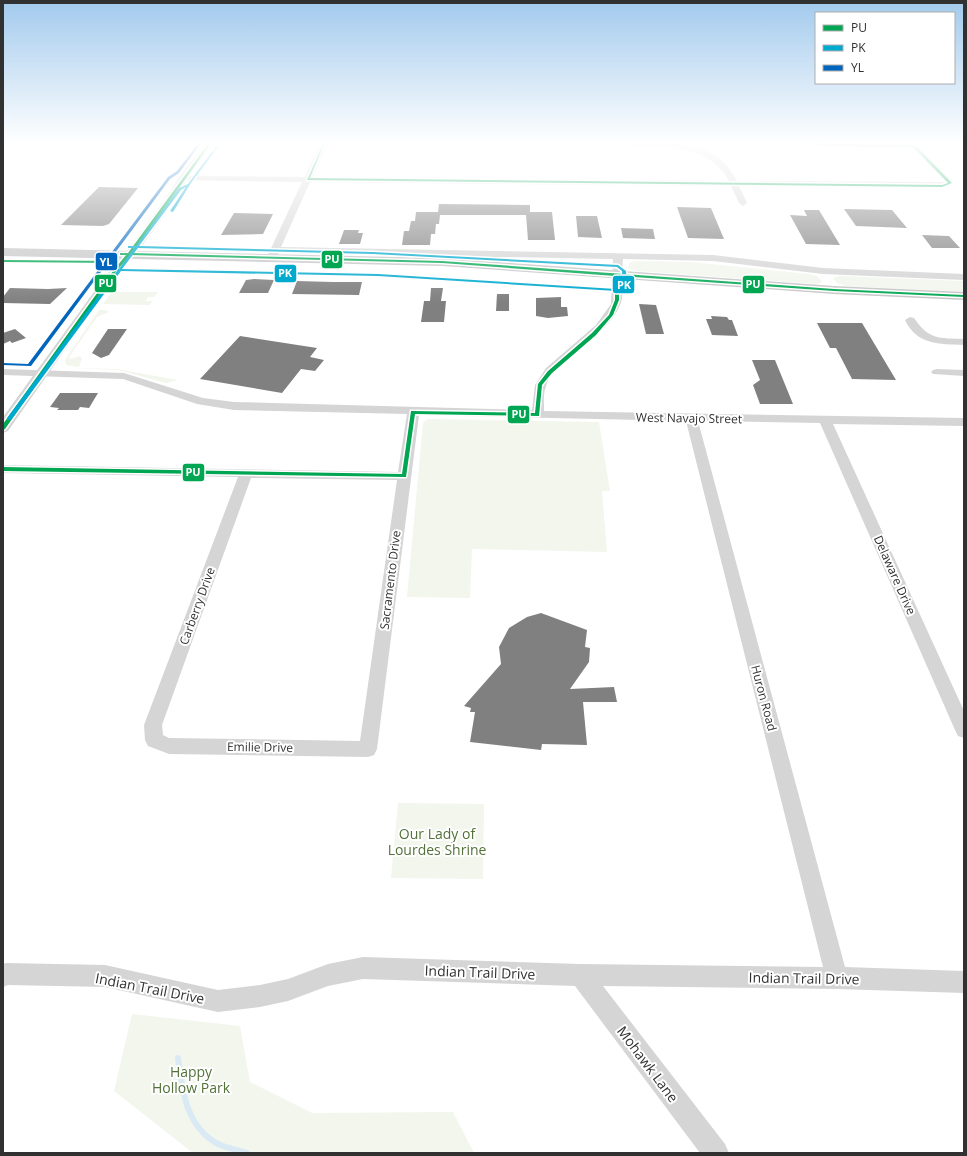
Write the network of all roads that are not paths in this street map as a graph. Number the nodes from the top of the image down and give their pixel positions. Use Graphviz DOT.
graph roads {
  1 [pos="167,195"];
  2 [pos="301,195"];
  3 [pos="739,195"];
  4 [pos="743,203"];
  5 [pos="3,252"];
  6 [pos="274,253"];
  7 [pos="618,257"];
  8 [pos="122,258"];
  9 [pos="488,259"];
  10 [pos="3,261"];
  11 [pos="823,271"];
  12 [pos="964,277"];
  13 [pos="617,278"];
  14 [pos="834,290"];
  15 [pos="964,296"];
  16 [pos="964,304"];
  17 [pos="910,320"];
  18 [pos="964,342"];
  19 [pos="3,372"];
  20 [pos="937,372"];
  21 [pos="38,373"];
  22 [pos="964,373"];
  23 [pos="414,412"];
  24 [pos="3,414"];
  25 [pos="537,415"];
  26 [pos="691,418"];
  27 [pos="825,420"];
  28 [pos="964,422"];
  29 [pos="3,428"];
  30 [pos="3,469"];
  31 [pos="246,474"];
  32 [pos="404,476"];
  33 [pos="964,730"];
  34 [pos="154,740"];
  35 [pos="368,749"];
  36 [pos="580,975"];
  37 [pos="3,976"];
  38 [pos="837,978"];
  39 [pos="964,982"];
  40 [pos="716,1153"];
  1 -- 8 [label="street"];
  2 -- 6 [label="street"];
  3 -- 4 [label="street"];
  5 -- 8 [label="highway"];
  6 -- 8 [label="highway"];
  6 -- 9 [label="highway"];
  7 -- 9 [label="street"];
  7 -- 11 [label="street"];
  7 -- 13 [label="street"];
  8 -- 10 [label="highway"];
  8 -- 13 [label="highway"];
  8 -- 21 [label="street"];
  9 -- 13 [label="highway"];
  11 -- 12 [label="street"];
  11 -- 14 [label="street"];
  13 -- 14 [label="highway"];
  13 -- 16 [label="highway"];
  13 -- 25 [label="street"];
  14 -- 15 [label="highway"];
  17 -- 18 [label="street"];
  19 -- 21 [label="street"];
  20 -- 22 [label="street"];
  21 -- 23 [label="street, West Navajo Street"];
  21 -- 24 [label="street"];
  21 -- 29 [label="street"];
  23 -- 25 [label="street, West Navajo Street"];
  23 -- 32 [label="street, Sacramento Drive"];
  25 -- 26 [label="street, West Navajo Street"];
  26 -- 27 [label="street, West Navajo Street"];
  26 -- 38 [label="street, Huron Road"];
  27 -- 28 [label="street, West Navajo Street"];
  27 -- 33 [label="street, Delaware Drive"];
  30 -- 31 [label="street"];
  31 -- 32 [label="street"];
  31 -- 34 [label="street, Carberry Drive"];
  32 -- 35 [label="street, Sacramento Drive"];
  34 -- 35 [label="street, Emilie Drive"];
  36 -- 37 [label="street, Indian Trail Drive"];
  36 -- 38 [label="street, Indian Trail Drive"];
  36 -- 40 [label="street, Mohawk Lane"];
  38 -- 39 [label="street, Indian Trail Drive"];
}
